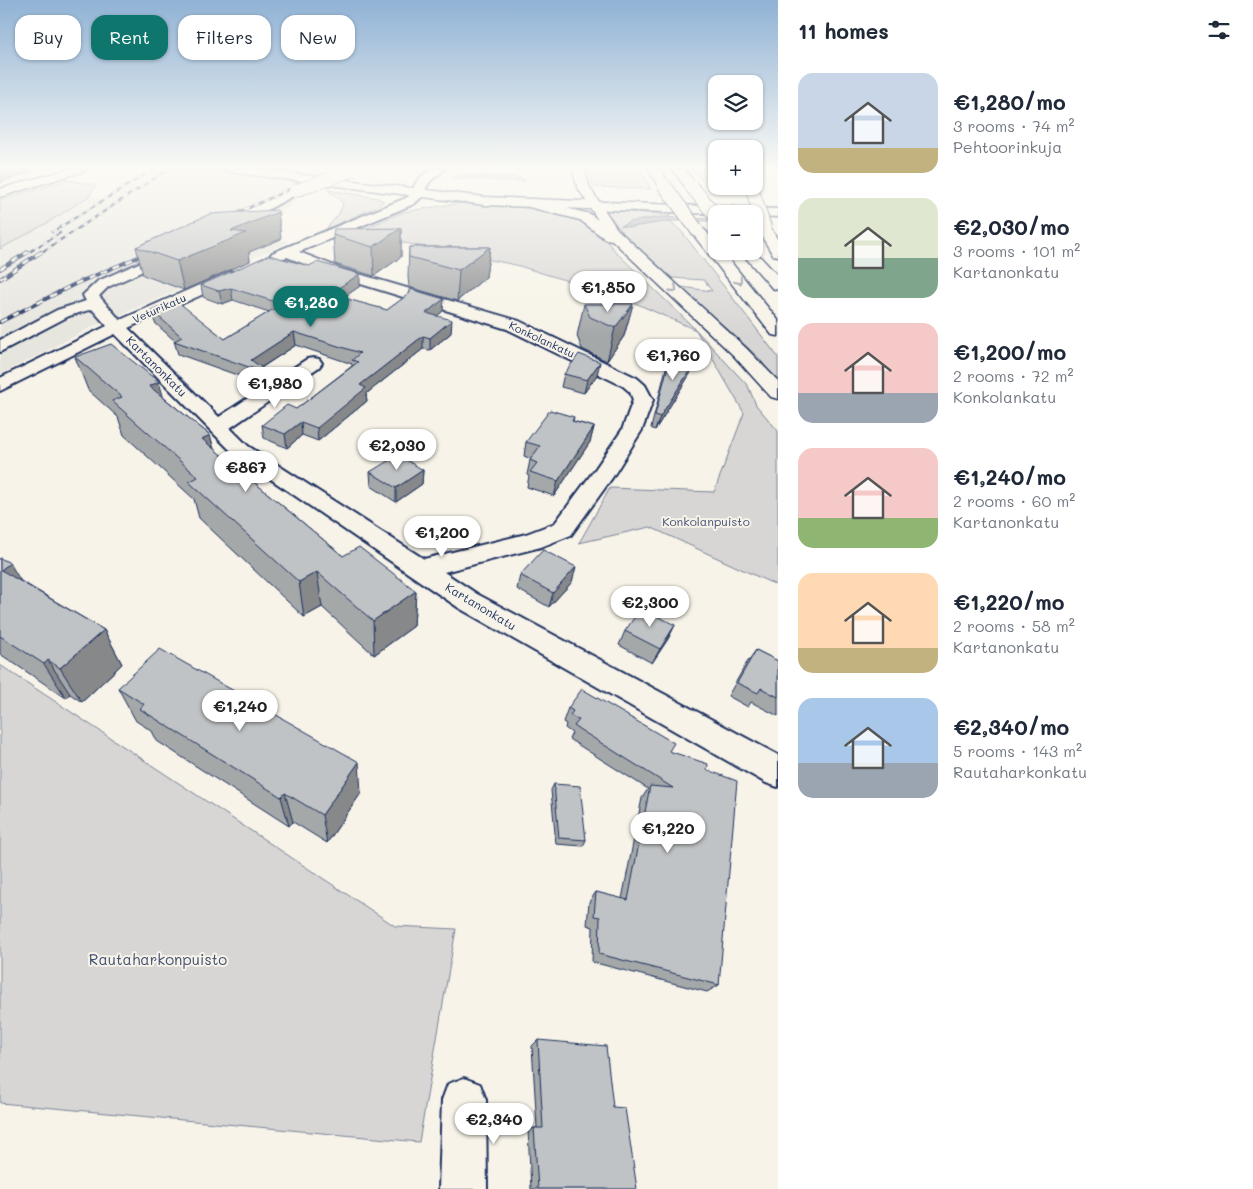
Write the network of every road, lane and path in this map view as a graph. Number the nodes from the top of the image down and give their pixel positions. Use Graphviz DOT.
graph roads {
  1 [pos="231,224"];
  2 [pos="352,224"];
  3 [pos="595,224"];
  4 [pos="607,224"];
  5 [pos="693,224"];
  6 [pos="764,224"];
  7 [pos="213,234"];
  8 [pos="624,245"];
  9 [pos="188,246"];
  10 [pos="287,252"];
  11 [pos="778,252"];
  12 [pos="755,260"];
  13 [pos="778,285"];
  14 [pos="95,303"];
  15 [pos="117,327"];
  16 [pos="778,331"];
  17 [pos="0,347"];
  18 [pos="313,363"];
  19 [pos="0,385"];
  20 [pos="778,393"];
  21 [pos="218,427"];
  22 [pos="422,569"];
  23 [pos="778,772"];
  24 [pos="464,1100"];
  25 [pos="463,1189"];
  1 -- 7 [label="street, bridge"];
  2 -- 10 [label="street, Veturikatu"];
  3 -- 8 [label="main road"];
  4 -- 8 [label="main road"];
  5 -- 16 [label="main road, one-way, bridge"];
  6 -- 11 [label="main road, bridge"];
  8 -- 20 [label="main road, one-way"];
  9 -- 14 [label="street"];
  10 -- 15 [label="street, Veturikatu"];
  10 -- 22 [label="street, Konkolankatu"];
  12 -- 13 [label="main road"];
  14 -- 15 [label="street, Kartanonkatu"];
  14 -- 17 [label="street"];
  15 -- 19 [label="street, Veturikatu"];
  15 -- 21 [label="street, Kartanonkatu"];
  18 -- 21 [label="street"];
  21 -- 22 [label="street, Kartanonkatu"];
  22 -- 23 [label="street, Kartanonkatu"];
  24 -- 25 [label="street"];
}
